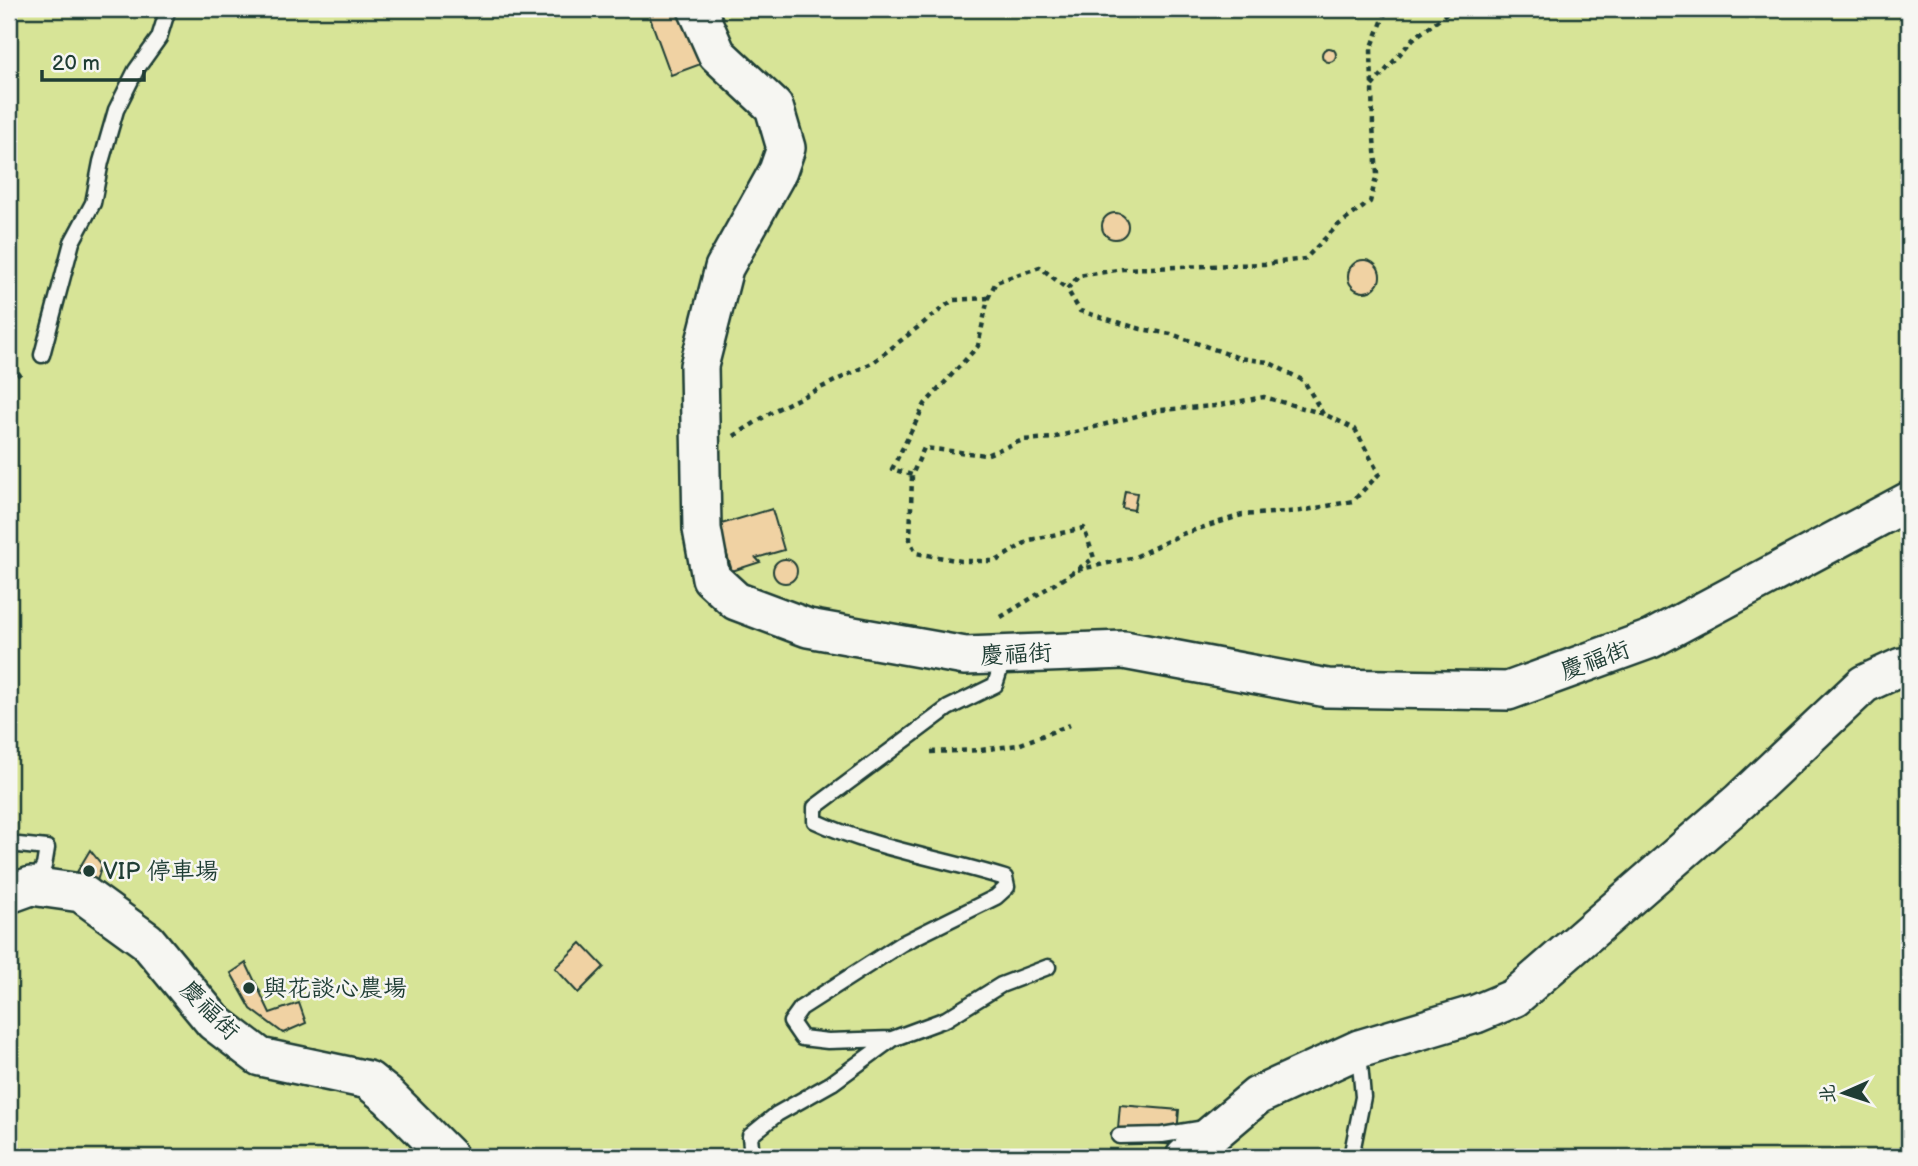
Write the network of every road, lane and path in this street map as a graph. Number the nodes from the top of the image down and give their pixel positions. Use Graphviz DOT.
graph roads {
  1 [pos="168,9"];
  2 [pos="697,9"];
  3 [pos="1387,9"];
  4 [pos="1453,9"];
  5 [pos="1371,87"];
  6 [pos="1068,289"];
  7 [pos="988,298"];
  8 [pos="43,355"];
  9 [pos="1324,414"];
  10 [pos="701,457"];
  11 [pos="912,475"];
  12 [pos="1909,501"];
  13 [pos="1062,580"];
  14 [pos="1001,637"];
  15 [pos="1909,668"];
  16 [pos="1070,725"];
  17 [pos="884,754"];
  18 [pos="9,844"];
  19 [pos="20,890"];
  20 [pos="1048,967"];
  21 [pos="892,1039"];
  22 [pos="1359,1049"];
  23 [pos="1222,1126"];
  24 [pos="1119,1136"];
  25 [pos="449,1157"];
  26 [pos="752,1157"];
  27 [pos="1185,1157"];
  28 [pos="1351,1157"];
  1 -- 8 [label="lane"];
  2 -- 10 [label="street, 慶福街"];
  3 -- 5 [label="path"];
  4 -- 5 [label="path"];
  5 -- 6 [label="path"];
  6 -- 7 [label="path"];
  6 -- 9 [label="path"];
  7 -- 10 [label="path"];
  7 -- 11 [label="path"];
  9 -- 11 [label="path"];
  9 -- 13 [label="path"];
  10 -- 14 [label="street, 慶福街"];
  11 -- 13 [label="path"];
  12 -- 14 [label="street, 慶福街"];
  13 -- 14 [label="path"];
  14 -- 17 [label="lane"];
  15 -- 22 [label="street"];
  16 -- 17 [label="path"];
  17 -- 21 [label="lane"];
  18 -- 19 [label="lane"];
  19 -- 25 [label="street, 慶福街"];
  20 -- 21 [label="lane"];
  21 -- 26 [label="lane"];
  22 -- 23 [label="street"];
  22 -- 28 [label="lane"];
  23 -- 24 [label="lane"];
  23 -- 27 [label="street"];
}
